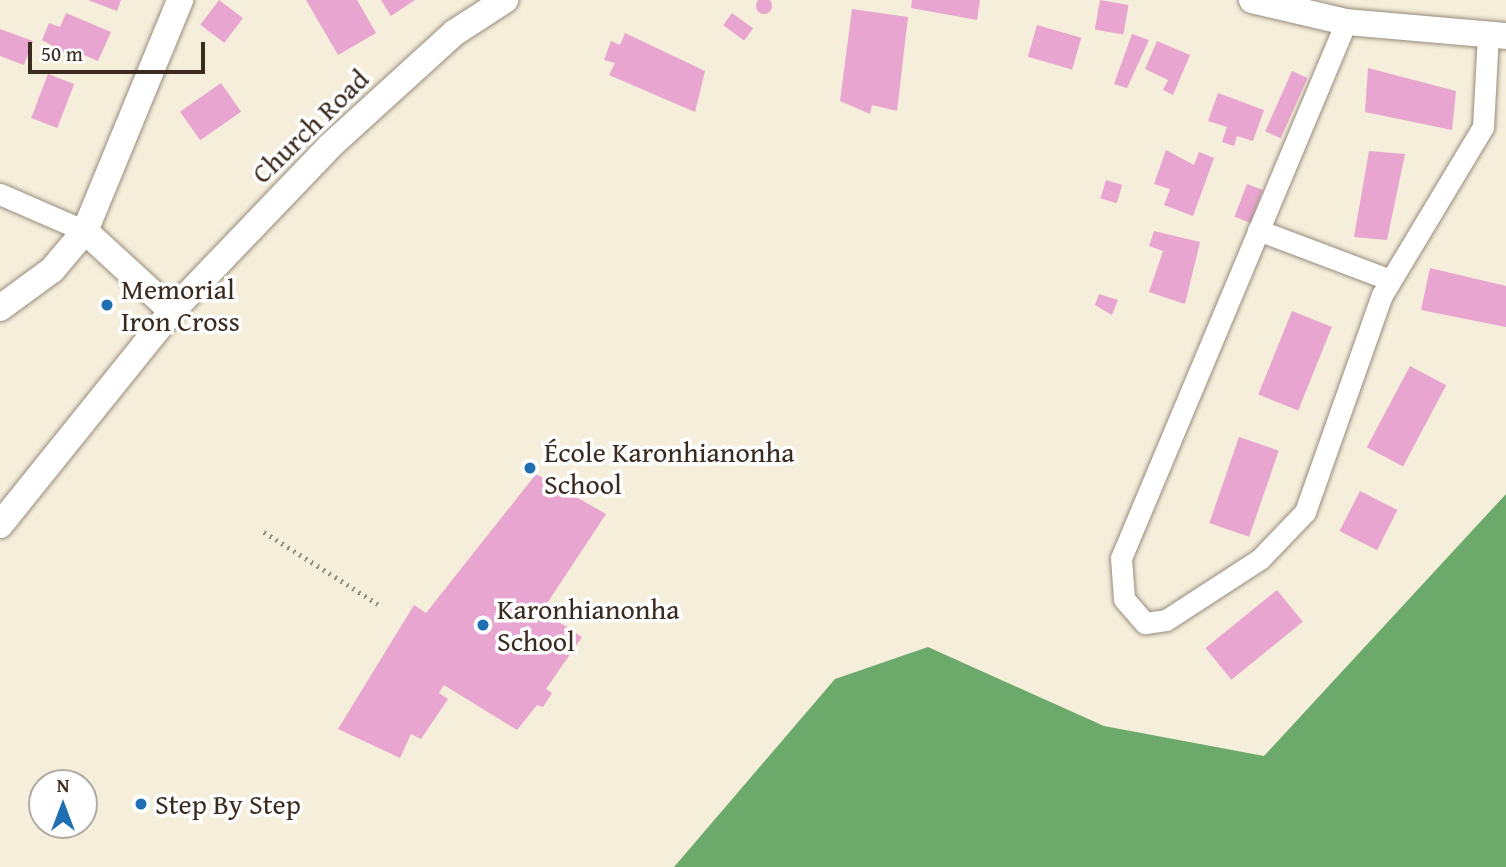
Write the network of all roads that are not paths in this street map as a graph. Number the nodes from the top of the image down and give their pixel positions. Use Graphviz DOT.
graph roads {
  1 [pos="180,0"];
  2 [pos="505,0"];
  3 [pos="1252,0"];
  4 [pos="1346,22"];
  5 [pos="1497,36"];
  6 [pos="0,194"];
  7 [pos="86,230"];
  8 [pos="1258,230"];
  9 [pos="1390,280"];
  10 [pos="0,308"];
  11 [pos="172,311"];
  12 [pos="0,525"];
  1 -- 7 [label="street"];
  2 -- 11 [label="street, Church Road"];
  3 -- 4 [label="street"];
  4 -- 5 [label="street"];
  4 -- 8 [label="street"];
  5 -- 9 [label="street"];
  6 -- 7 [label="street"];
  7 -- 10 [label="street"];
  7 -- 11 [label="street"];
  8 -- 9 [label="street"];
  8 -- 9 [label="street"];
  11 -- 12 [label="street, Church Road"];
}
